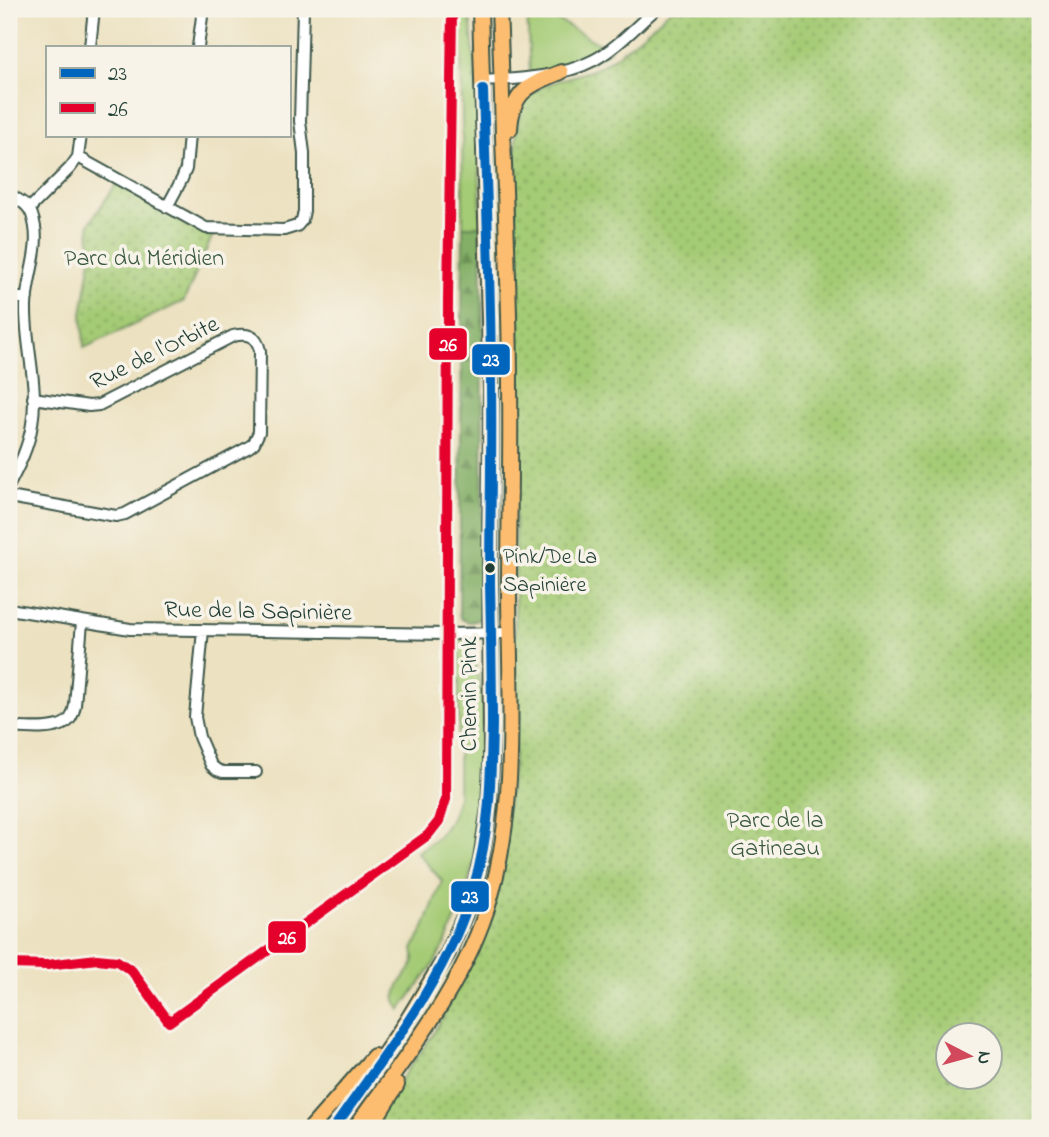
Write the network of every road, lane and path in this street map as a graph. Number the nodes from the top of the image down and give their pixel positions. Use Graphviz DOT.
graph roads {
  1 [pos="94,9"];
  2 [pos="203,9"];
  3 [pos="303,9"];
  4 [pos="452,9"];
  5 [pos="480,9"];
  6 [pos="499,9"];
  7 [pos="656,9"];
  8 [pos="90,46"];
  9 [pos="198,46"];
  10 [pos="561,72"];
  11 [pos="502,80"];
  12 [pos="483,81"];
  13 [pos="81,136"];
  14 [pos="189,136"];
  15 [pos="78,157"];
  16 [pos="9,194"];
  17 [pos="167,207"];
  18 [pos="30,208"];
  19 [pos="509,291"];
  20 [pos="9,298"];
  21 [pos="27,298"];
  22 [pos="33,398"];
  23 [pos="9,485"];
  24 [pos="9,497"];
  25 [pos="9,609"];
  26 [pos="82,622"];
  27 [pos="203,630"];
  28 [pos="491,633"];
  29 [pos="447,634"];
  30 [pos="509,634"];
  31 [pos="9,727"];
  32 [pos="256,772"];
  33 [pos="9,964"];
  34 [pos="408,1019"];
  35 [pos="430,1024"];
  36 [pos="311,1128"];
  37 [pos="334,1128"];
  38 [pos="355,1128"];
  39 [pos="370,1128"];
  1 -- 8 [label="street"];
  2 -- 9 [label="street"];
  3 -- 17 [label="street"];
  4 -- 29 [label="street"];
  5 -- 12 [label="main road, Chemin Pink"];
  6 -- 11 [label="main road, Chemin Pink"];
  7 -- 10 [label="street"];
  10 -- 11 [label="street"];
  10 -- 19 [label="main road"];
  11 -- 12 [label="street"];
  11 -- 19 [label="main road, Chemin Pink"];
  12 -- 28 [label="main road, Chemin Pink"];
  13 -- 15 [label="street"];
  14 -- 17 [label="street"];
  15 -- 17 [label="street"];
  15 -- 18 [label="street"];
  16 -- 18 [label="street"];
  18 -- 21 [label="street"];
  19 -- 30 [label="main road, Chemin Pink"];
  20 -- 21 [label="street"];
  21 -- 22 [label="street"];
  22 -- 23 [label="street"];
  22 -- 24 [label="street, Rue de l'Orbite"];
  25 -- 26 [label="street, Rue de la Sapinière"];
  26 -- 27 [label="street, Rue de la Sapinière"];
  26 -- 31 [label="street"];
  27 -- 29 [label="street, Rue de la Sapinière"];
  27 -- 32 [label="street"];
  28 -- 29 [label="street, Rue de la Sapinière"];
  28 -- 30 [label="street, Rue de la Sapinière"];
  28 -- 34 [label="main road, Chemin Pink"];
  29 -- 33 [label="street"];
  30 -- 35 [label="main road, Chemin Pink"];
  34 -- 36 [label="main road"];
  34 -- 37 [label="main road, Chemin Pink"];
  35 -- 38 [label="main road, Chemin Pink"];
  35 -- 39 [label="main road"];
}
